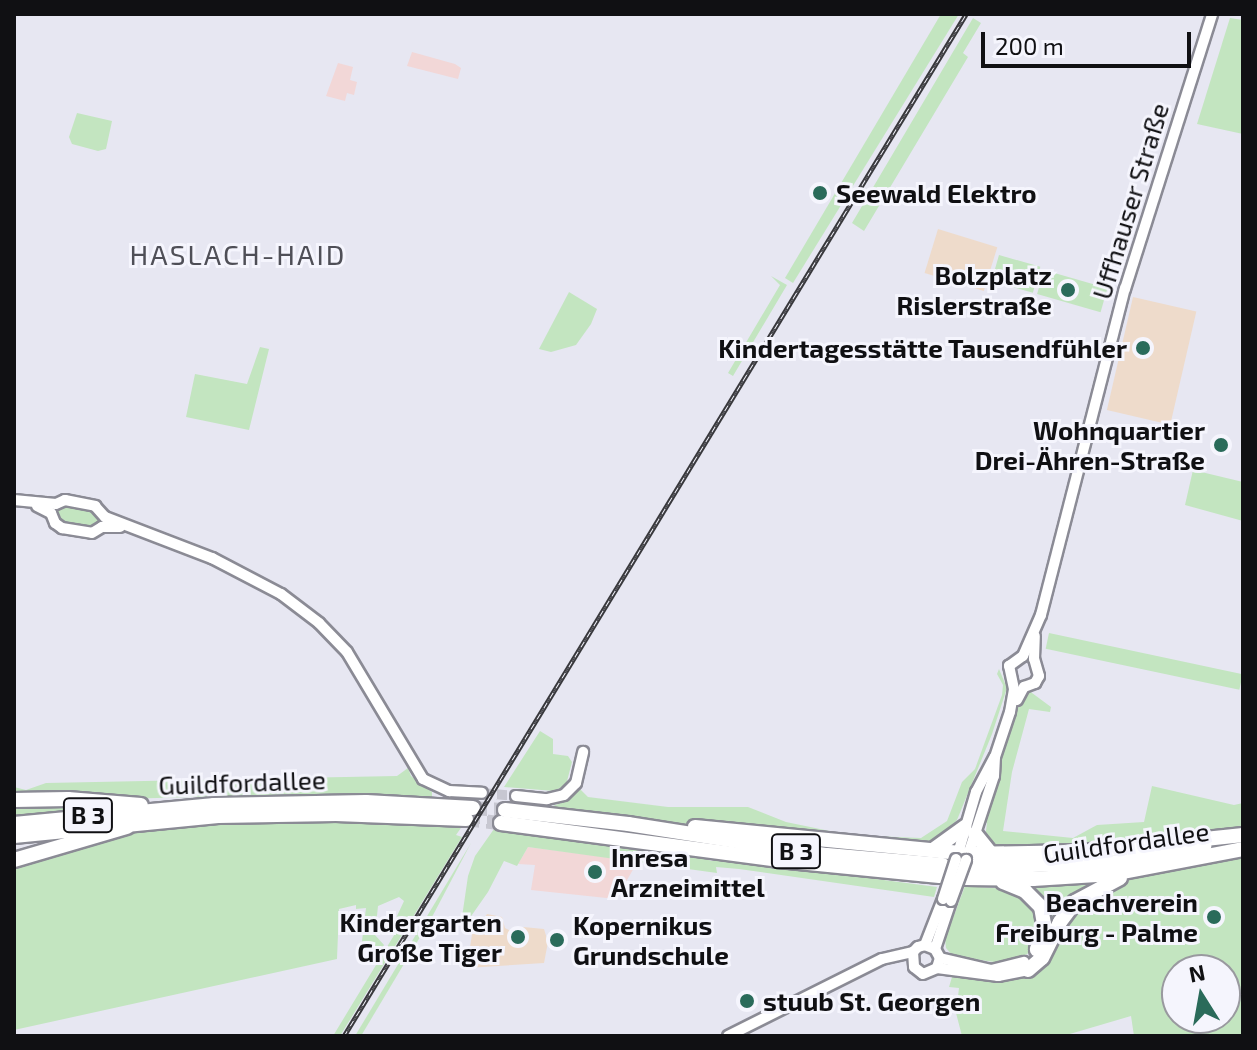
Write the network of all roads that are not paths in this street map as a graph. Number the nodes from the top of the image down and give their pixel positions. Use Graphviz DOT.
graph roads {
  1 [pos="1212,14"];
  2 [pos="18,500"];
  3 [pos="54,508"];
  4 [pos="104,522"];
  5 [pos="1035,635"];
  6 [pos="1023,656"];
  7 [pos="1034,659"];
  8 [pos="1019,685"];
  9 [pos="583,752"];
  10 [pos="482,793"];
  11 [pos="516,796"];
  12 [pos="14,800"];
  13 [pos="161,808"];
  14 [pos="138,821"];
  15 [pos="14,824"];
  16 [pos="651,828"];
  17 [pos="970,830"];
  18 [pos="14,836"];
  19 [pos="1243,836"];
  20 [pos="1243,849"];
  21 [pos="932,850"];
  22 [pos="991,854"];
  23 [pos="14,860"];
  24 [pos="958,864"];
  25 [pos="1138,871"];
  26 [pos="995,879"];
  27 [pos="935,955"];
  28 [pos="913,958"];
  29 [pos="1026,966"];
  30 [pos="728,1036"];
  1 -- 5 [label="street, Uffhauser Straße"];
  2 -- 3 [label="street"];
  3 -- 4 [label="street"];
  3 -- 4 [label="street"];
  4 -- 10 [label="street"];
  5 -- 6 [label="street, Uffhauser Straße"];
  5 -- 7 [label="street, Uffhauser Straße"];
  6 -- 7 [label="street"];
  6 -- 8 [label="street, Uffhauser Straße"];
  7 -- 8 [label="street, Uffhauser Straße"];
  8 -- 17 [label="street, Uffhauser Straße"];
  9 -- 11 [label="street"];
  12 -- 13 [label="highway"];
  13 -- 14 [label="highway, Guildfordallee / B 3"];
  13 -- 15 [label="highway, Guildfordallee / B 3"];
  14 -- 18 [label="highway, Guildfordallee / B 3"];
  14 -- 23 [label="highway, B 3"];
  16 -- 21 [label="highway"];
  16 -- 24 [label="highway, Guildfordallee / B 3"];
  16 -- 24 [label="highway, Guildfordallee / B 3"];
  17 -- 21 [label="highway"];
  17 -- 22 [label="highway"];
  17 -- 24 [label="street, Uffhauser Straße"];
  19 -- 22 [label="highway"];
  19 -- 24 [label="highway, Guildfordallee / B 3"];
  20 -- 25 [label="highway, Guildfordallee / B 3"];
  21 -- 24 [label="highway"];
  22 -- 24 [label="highway"];
  24 -- 26 [label="highway, Guildfordallee / B 3"];
  24 -- 27 [label="street, Uffhauser Straße, bridge"];
  25 -- 26 [label="highway, Guildfordallee / B 3"];
  25 -- 29 [label="highway"];
  26 -- 29 [label="highway"];
  27 -- 28 [label="street"];
  27 -- 28 [label="street"];
  27 -- 29 [label="street"];
  28 -- 30 [label="street"];
}
